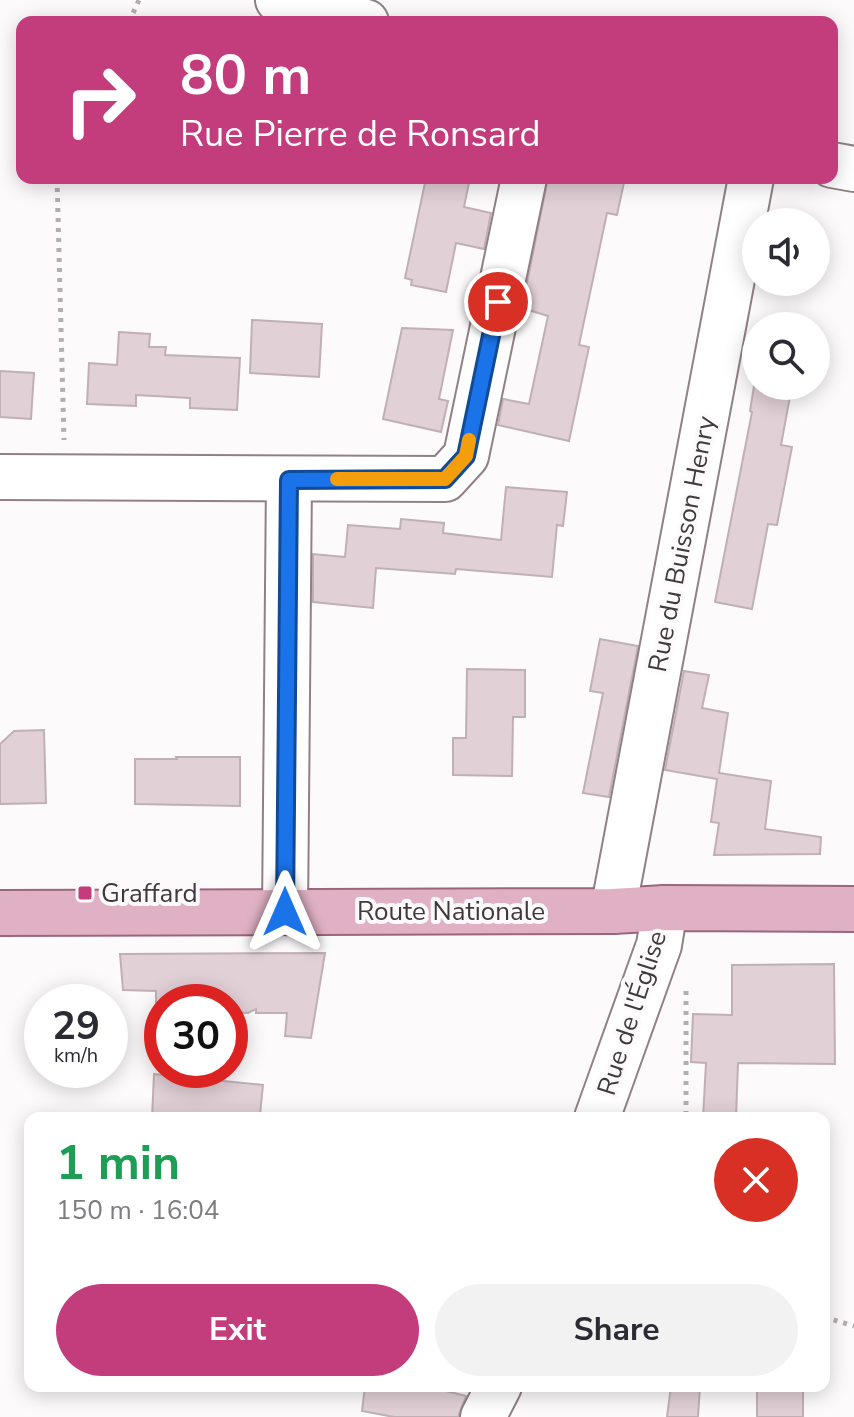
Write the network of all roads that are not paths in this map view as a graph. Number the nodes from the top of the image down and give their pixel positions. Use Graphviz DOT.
graph roads {
  1 [pos="278,0"];
  2 [pos="342,16"];
  3 [pos="523,184"];
  4 [pos="750,184"];
  5 [pos="0,477"];
  6 [pos="289,480"];
  7 [pos="854,909"];
  8 [pos="613,911"];
  9 [pos="285,912"];
  10 [pos="0,913"];
  11 [pos="662,926"];
  12 [pos="599,1112"];
  13 [pos="496,1392"];
  14 [pos="483,1417"];
  1 -- 2 [label="street"];
  3 -- 6 [label="street"];
  4 -- 8 [label="street, Rue du Buisson Henry"];
  5 -- 6 [label="street"];
  6 -- 9 [label="street"];
  7 -- 11 [label="main road, Route Nationale"];
  8 -- 9 [label="main road, Route Nationale"];
  8 -- 11 [label="main road, Route Nationale"];
  9 -- 10 [label="main road, Route Nationale"];
  11 -- 12 [label="street, Rue de l'Église"];
  13 -- 14 [label="street"];
}
